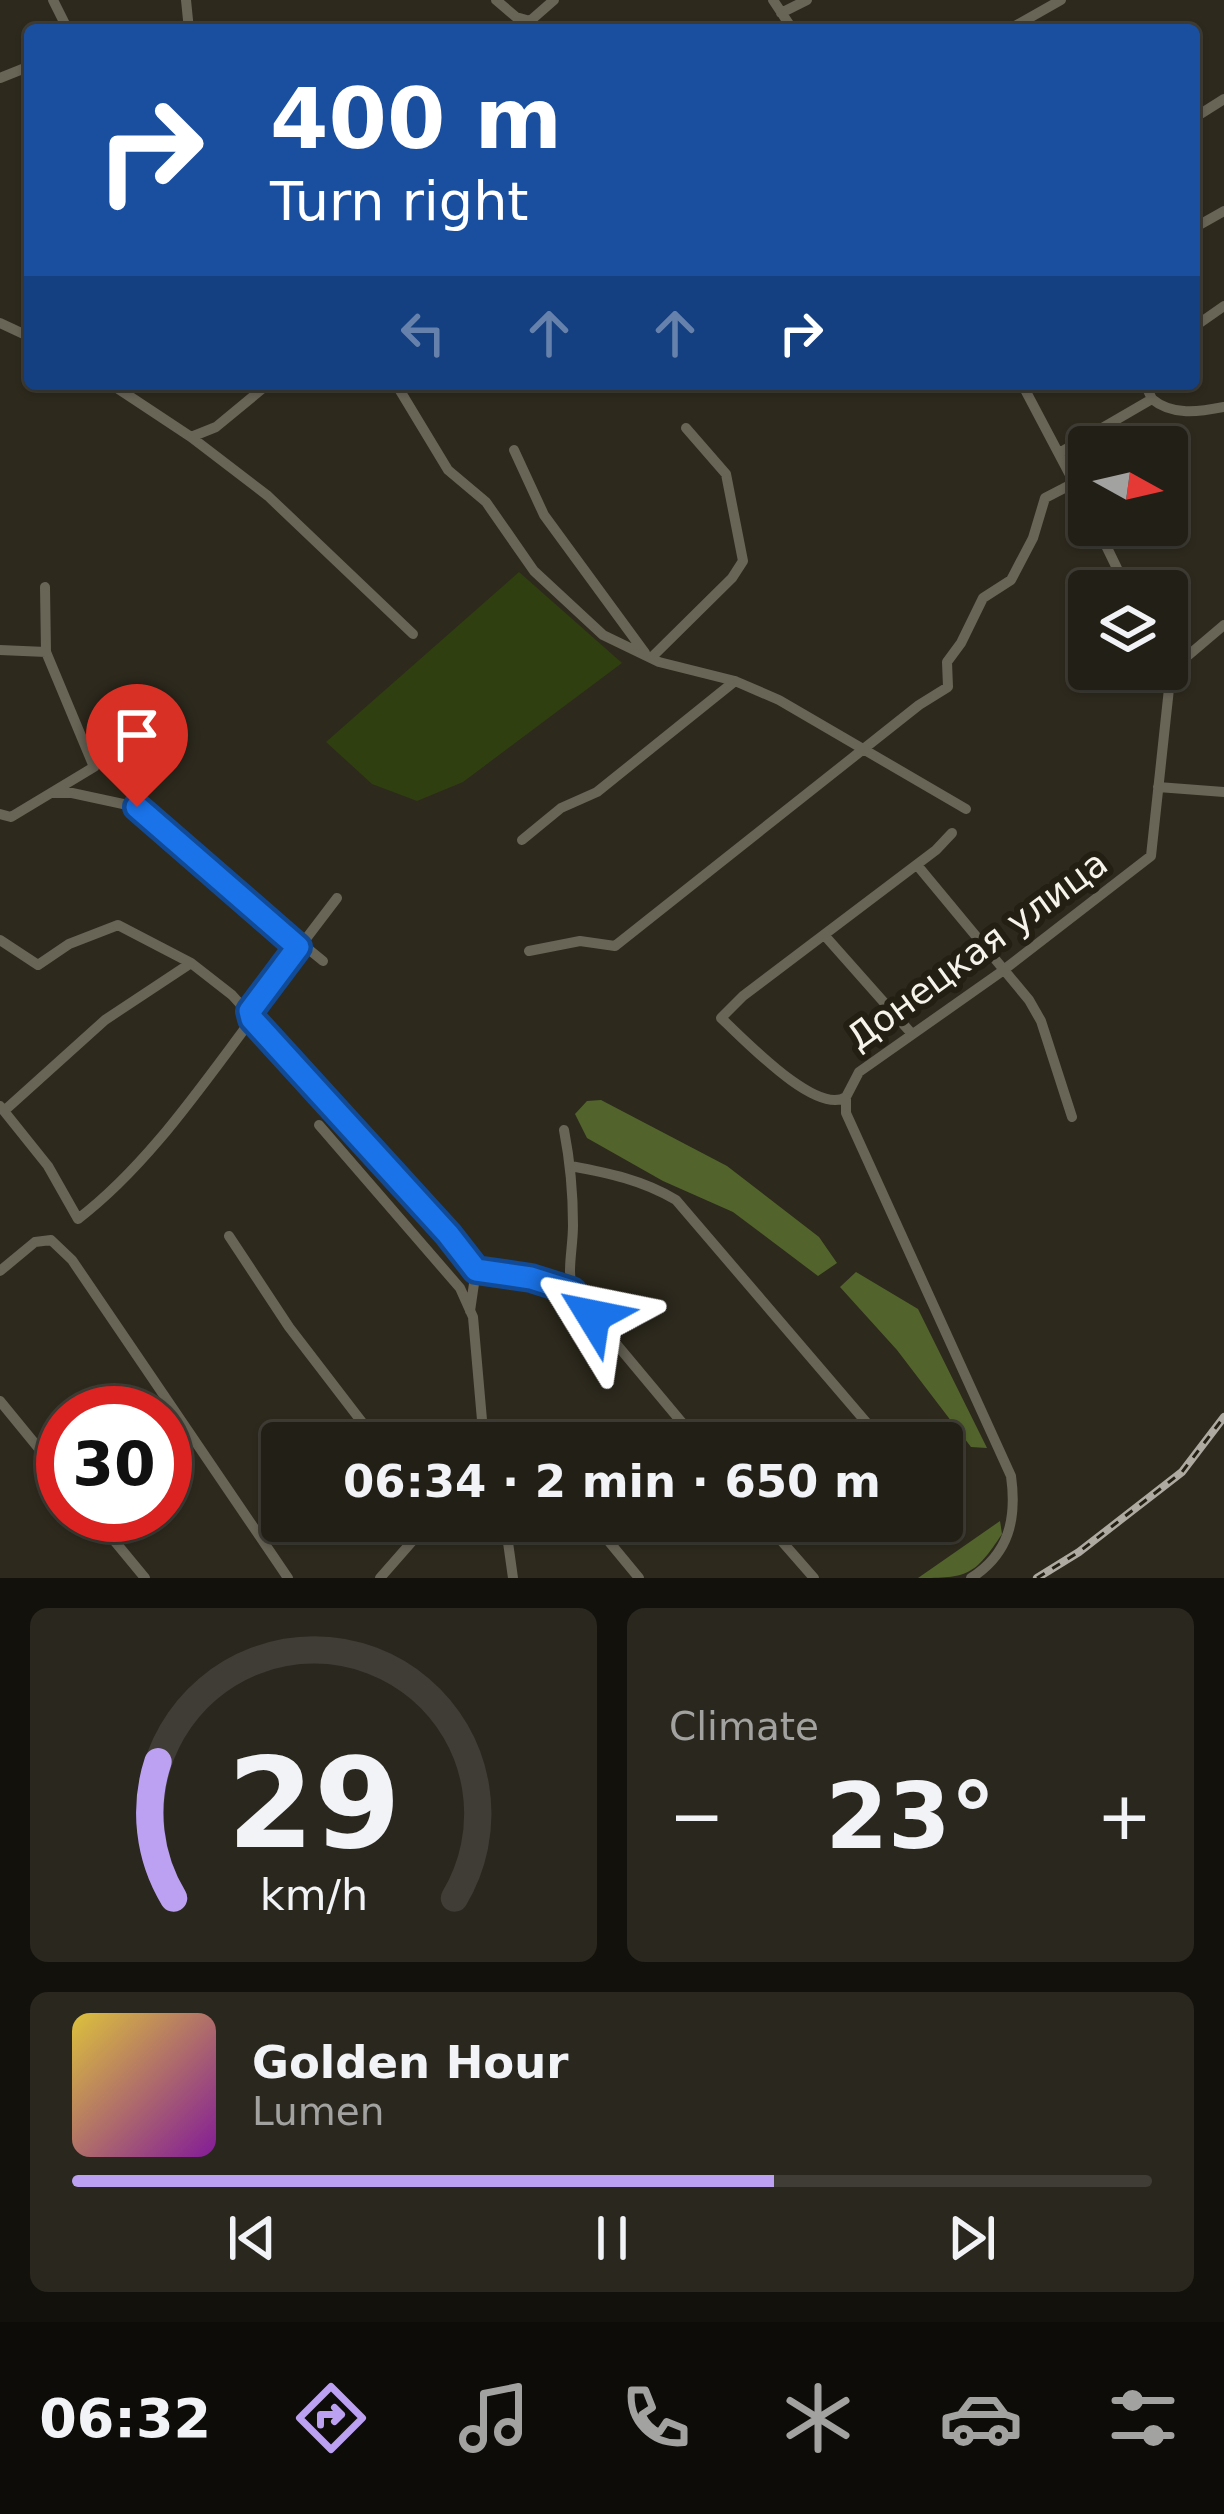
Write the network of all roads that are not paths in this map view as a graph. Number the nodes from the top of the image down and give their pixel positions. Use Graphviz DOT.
graph roads {
  1 [pos="496,0"];
  2 [pos="773,0"];
  3 [pos="807,0"];
  4 [pos="1061,0"];
  5 [pos="551,3"];
  6 [pos="781,13"];
  7 [pos="789,24"];
  8 [pos="1019,24"];
  9 [pos="120,390"];
  10 [pos="261,390"];
  11 [pos="400,390"];
  12 [pos="1025,390"];
  13 [pos="1148,390"];
  14 [pos="1152,399"];
  15 [pos="1224,407"];
  16 [pos="686,428"];
  17 [pos="191,437"];
  18 [pos="514,450"];
  19 [pos="1059,453"];
  20 [pos="1068,471"];
  21 [pos="1068,486"];
  22 [pos="45,587"];
  23 [pos="1224,626"];
  24 [pos="413,634"];
  25 [pos="0,650"];
  26 [pos="46,652"];
  27 [pos="1188,653"];
  28 [pos="649,657"];
  29 [pos="735,681"];
  30 [pos="1167,690"];
  31 [pos="864,748"];
  32 [pos="1158,787"];
  33 [pos="1224,792"];
  34 [pos="52,793"];
  35 [pos="966,809"];
  36 [pos="0,814"];
  37 [pos="952,833"];
  38 [pos="523,840"];
  39 [pos="917,865"];
  40 [pos="337,898"];
  41 [pos="826,937"];
  42 [pos="0,940"];
  43 [pos="299,945"];
  44 [pos="529,951"];
  45 [pos="323,961"];
  46 [pos="190,963"];
  47 [pos="1003,971"];
  48 [pos="251,1015"];
  49 [pos="912,1034"];
  50 [pos="846,1097"];
  51 [pos="2,1109"];
  52 [pos="1072,1117"];
  53 [pos="320,1125"];
  54 [pos="564,1130"];
  55 [pos="571,1166"];
  56 [pos="229,1236"];
  57 [pos="476,1270"];
  58 [pos="0,1271"];
  59 [pos="572,1291"];
  60 [pos="470,1311"];
  61 [pos="0,1401"];
  62 [pos="362,1422"];
  63 [pos="483,1422"];
  64 [pos="681,1422"];
  65 [pos="866,1422"];
  66 [pos="36,1445"];
  67 [pos="115,1542"];
  68 [pos="412,1542"];
  69 [pos="508,1542"];
  70 [pos="609,1542"];
  71 [pos="782,1542"];
  72 [pos="145,1578"];
  73 [pos="288,1578"];
  74 [pos="380,1578"];
  75 [pos="514,1578"];
  76 [pos="639,1578"];
  77 [pos="814,1578"];
  78 [pos="971,1578"];
  1 -- 5 [label="street"];
  2 -- 6 [label="street"];
  3 -- 6 [label="street"];
  4 -- 8 [label="street"];
  6 -- 7 [label="street"];
  9 -- 17 [label="street"];
  10 -- 17 [label="street"];
  11 -- 28 [label="street"];
  12 -- 19 [label="street"];
  13 -- 14 [label="street"];
  14 -- 15 [label="street"];
  14 -- 19 [label="street"];
  16 -- 28 [label="street"];
  17 -- 24 [label="street"];
  18 -- 28 [label="street"];
  19 -- 20 [label="street"];
  21 -- 31 [label="street"];
  22 -- 26 [label="street"];
  23 -- 27 [label="street"];
  25 -- 26 [label="street"];
  26 -- 34 [label="street"];
  28 -- 29 [label="street"];
  29 -- 31 [label="street"];
  29 -- 38 [label="street"];
  30 -- 32 [label="street"];
  31 -- 35 [label="street"];
  31 -- 44 [label="street"];
  32 -- 33 [label="street"];
  32 -- 47 [label="street, Донецкая улица"];
  34 -- 36 [label="street"];
  34 -- 43 [label="street"];
  37 -- 39 [label="street"];
  39 -- 41 [label="street"];
  39 -- 47 [label="street"];
  40 -- 43 [label="street"];
  41 -- 49 [label="street"];
  41 -- 50 [label="street"];
  42 -- 46 [label="street"];
  43 -- 45 [label="street"];
  43 -- 48 [label="street"];
  46 -- 48 [label="street"];
  46 -- 51 [label="street"];
  47 -- 49 [label="street, Донецкая улица"];
  47 -- 52 [label="street"];
  48 -- 51 [label="street"];
  48 -- 57 [label="street"];
  49 -- 50 [label="street, Донецкая улица"];
  50 -- 78 [label="street"];
  53 -- 60 [label="street"];
  54 -- 55 [label="street"];
  55 -- 59 [label="street"];
  55 -- 65 [label="street"];
  56 -- 62 [label="street"];
  57 -- 59 [label="street"];
  57 -- 60 [label="street"];
  58 -- 73 [label="street"];
  59 -- 64 [label="street"];
  60 -- 63 [label="street"];
  61 -- 66 [label="street"];
  67 -- 72 [label="street"];
  68 -- 74 [label="street"];
  69 -- 75 [label="street"];
  70 -- 76 [label="street"];
  71 -- 77 [label="street"];
}
